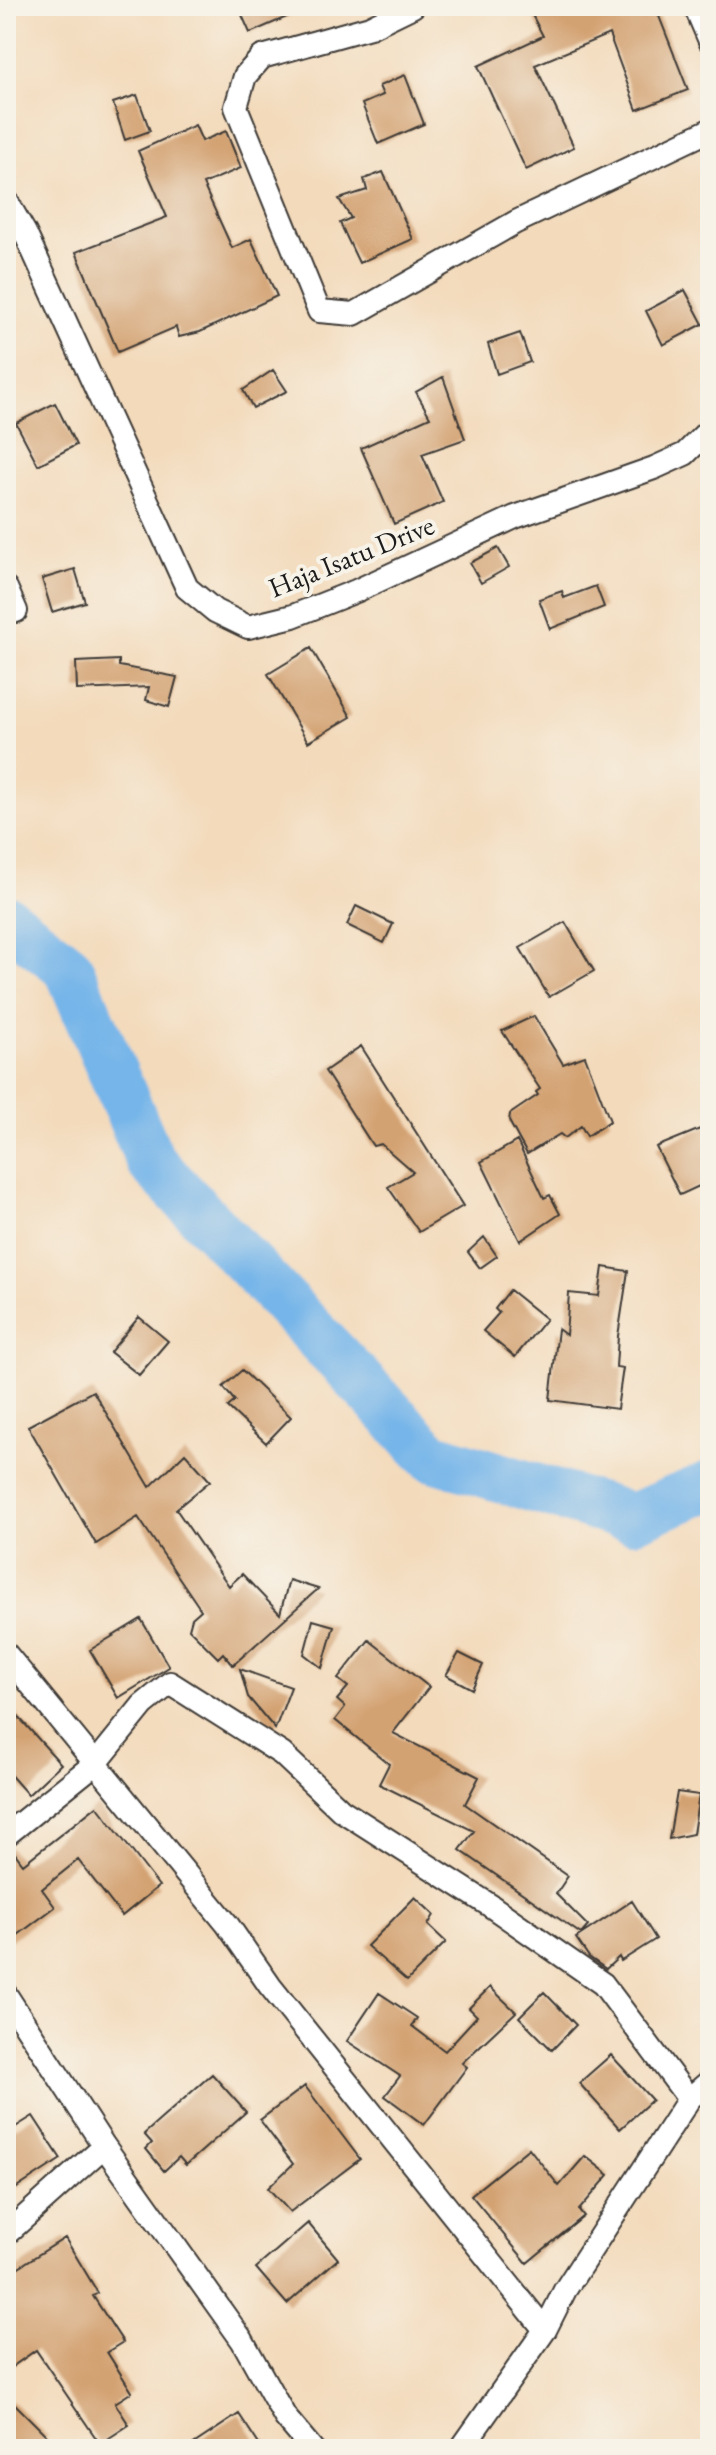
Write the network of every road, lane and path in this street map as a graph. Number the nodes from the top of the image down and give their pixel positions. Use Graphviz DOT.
graph roads {
  1 [pos="413,6"];
  2 [pos="695,6"];
  3 [pos="710,41"];
  4 [pos="710,130"];
  5 [pos="6,200"];
  6 [pos="710,429"];
  7 [pos="6,588"];
  8 [pos="16,611"];
  9 [pos="6,1654"];
  10 [pos="97,1762"];
  11 [pos="7,1833"];
  12 [pos="6,1995"];
  13 [pos="710,2081"];
  14 [pos="689,2099"];
  15 [pos="104,2146"];
  16 [pos="6,2234"];
  17 [pos="545,2330"];
  18 [pos="312,2449"];
  19 [pos="461,2449"];
  1 -- 4 [label="street"];
  2 -- 3 [label="street"];
  5 -- 6 [label="street, Haja Isatu Drive"];
  7 -- 8 [label="street"];
  9 -- 10 [label="street"];
  10 -- 11 [label="street"];
  10 -- 14 [label="street"];
  10 -- 17 [label="street"];
  12 -- 15 [label="street"];
  13 -- 14 [label="street"];
  14 -- 17 [label="street"];
  15 -- 16 [label="street"];
  15 -- 18 [label="street"];
  17 -- 19 [label="street"];
}
